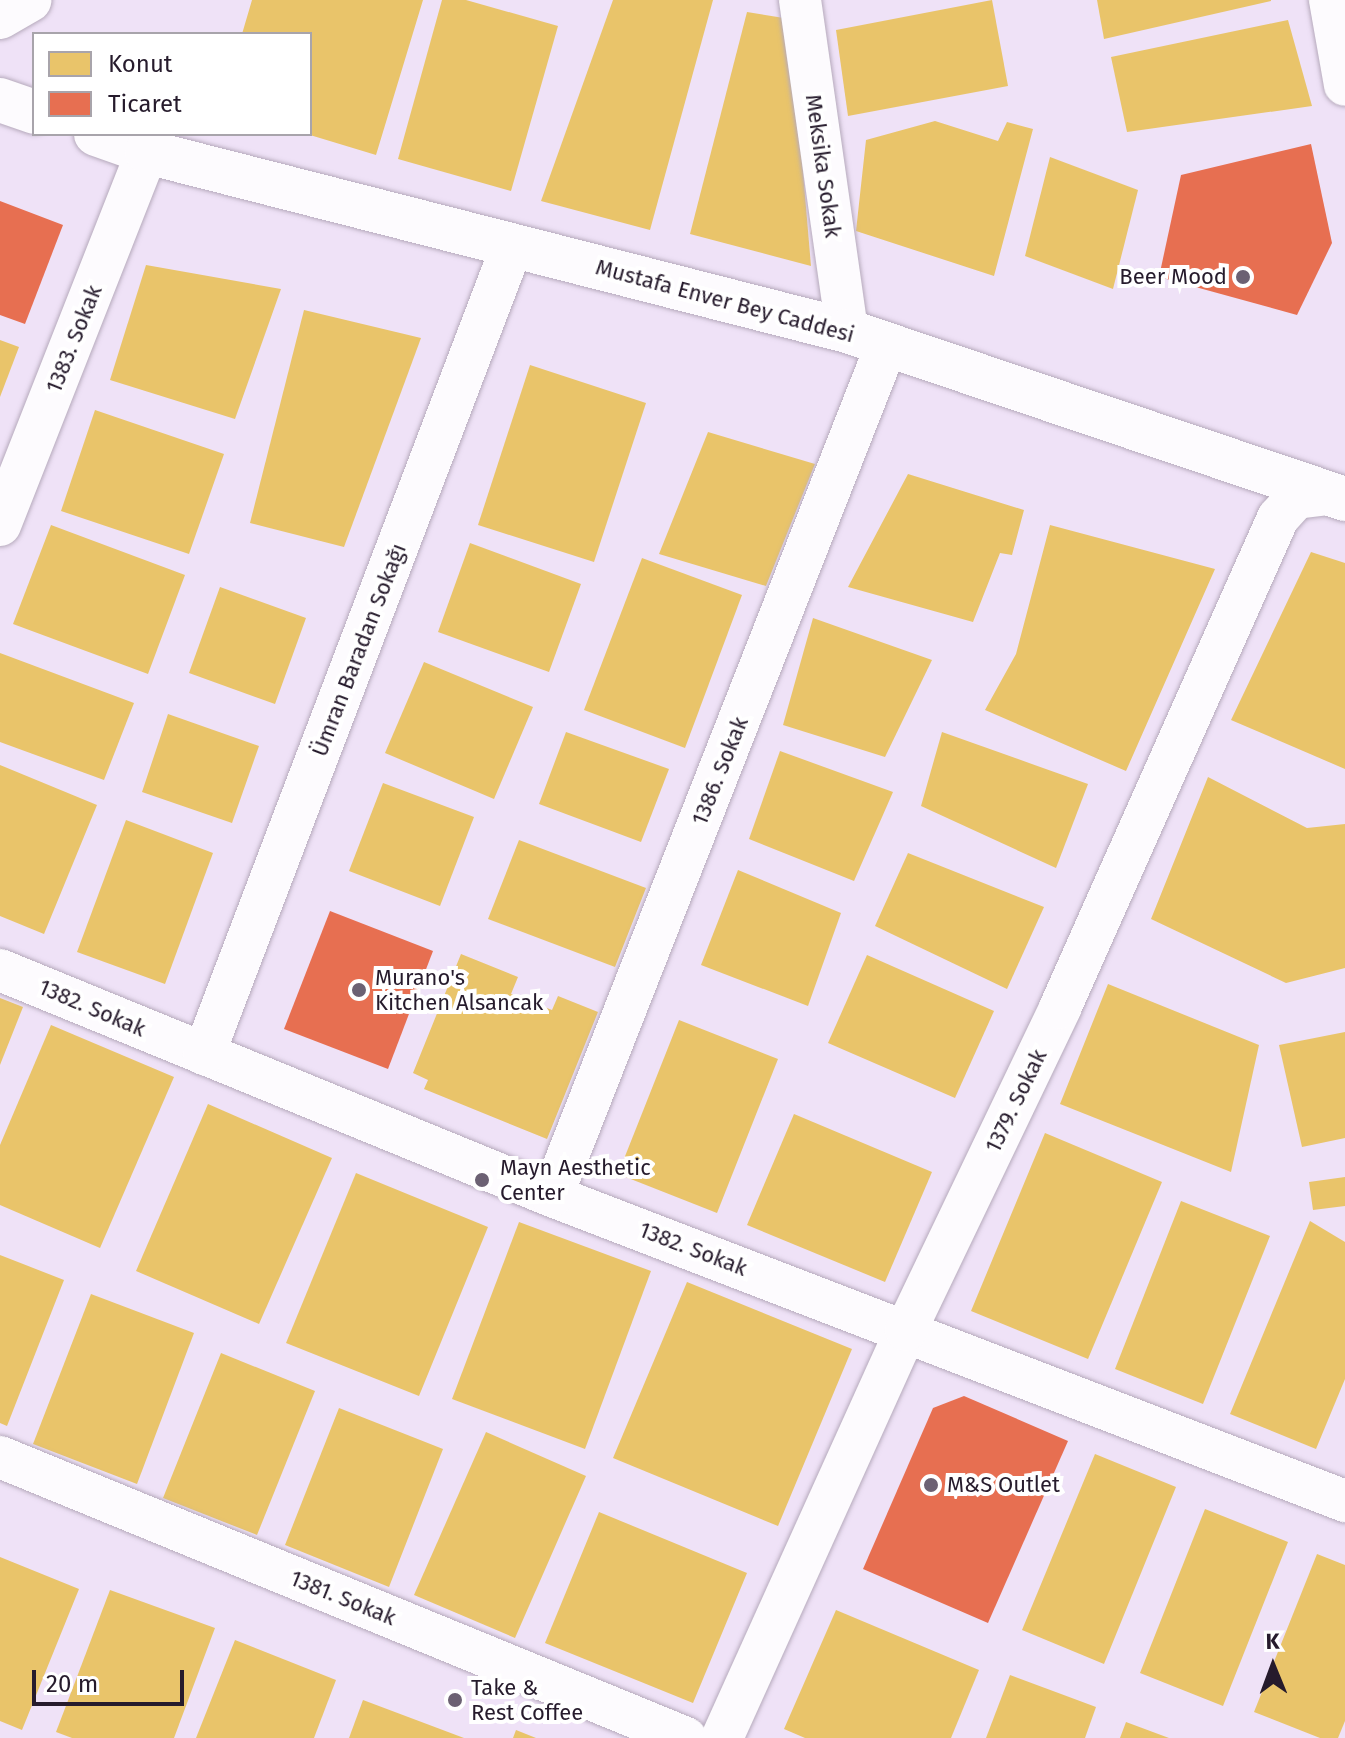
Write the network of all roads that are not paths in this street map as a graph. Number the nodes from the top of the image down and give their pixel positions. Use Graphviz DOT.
graph roads {
  1 [pos="29,0"];
  2 [pos="800,0"];
  3 [pos="1330,0"];
  4 [pos="0,17"];
  5 [pos="1345,85"];
  6 [pos="0,100"];
  7 [pos="32,111"];
  8 [pos="102,136"];
  9 [pos="147,152"];
  10 [pos="512,246"];
  11 [pos="867,338"];
  12 [pos="1338,496"];
  13 [pos="0,525"];
  14 [pos="0,970"];
  15 [pos="204,1054"];
  16 [pos="552,1196"];
  17 [pos="906,1330"];
  18 [pos="0,1457"];
  19 [pos="1345,1501"];
  20 [pos="686,1738"];
  21 [pos="722,1738"];
  1 -- 4 [label="street"];
  2 -- 11 [label="street, Meksika Sokak"];
  3 -- 5 [label="street"];
  6 -- 7 [label="street"];
  8 -- 9 [label="street, Mustafa Enver Bey Caddesi"];
  9 -- 10 [label="street, Mustafa Enver Bey Caddesi"];
  9 -- 13 [label="street, 1383. Sokak"];
  10 -- 11 [label="street, Mustafa Enver Bey Caddesi"];
  10 -- 15 [label="street, Ümran Baradan Sokağı"];
  11 -- 12 [label="street, Mustafa Enver Bey Caddesi"];
  11 -- 16 [label="street, 1386. Sokak"];
  12 -- 17 [label="street, 1379. Sokak"];
  14 -- 15 [label="street, 1382. Sokak"];
  15 -- 16 [label="street, 1382. Sokak"];
  16 -- 17 [label="street, 1382. Sokak"];
  17 -- 19 [label="street, 1382. Sokak"];
  17 -- 21 [label="street, 1379. Sokak"];
  18 -- 20 [label="street, 1381. Sokak"];
}
